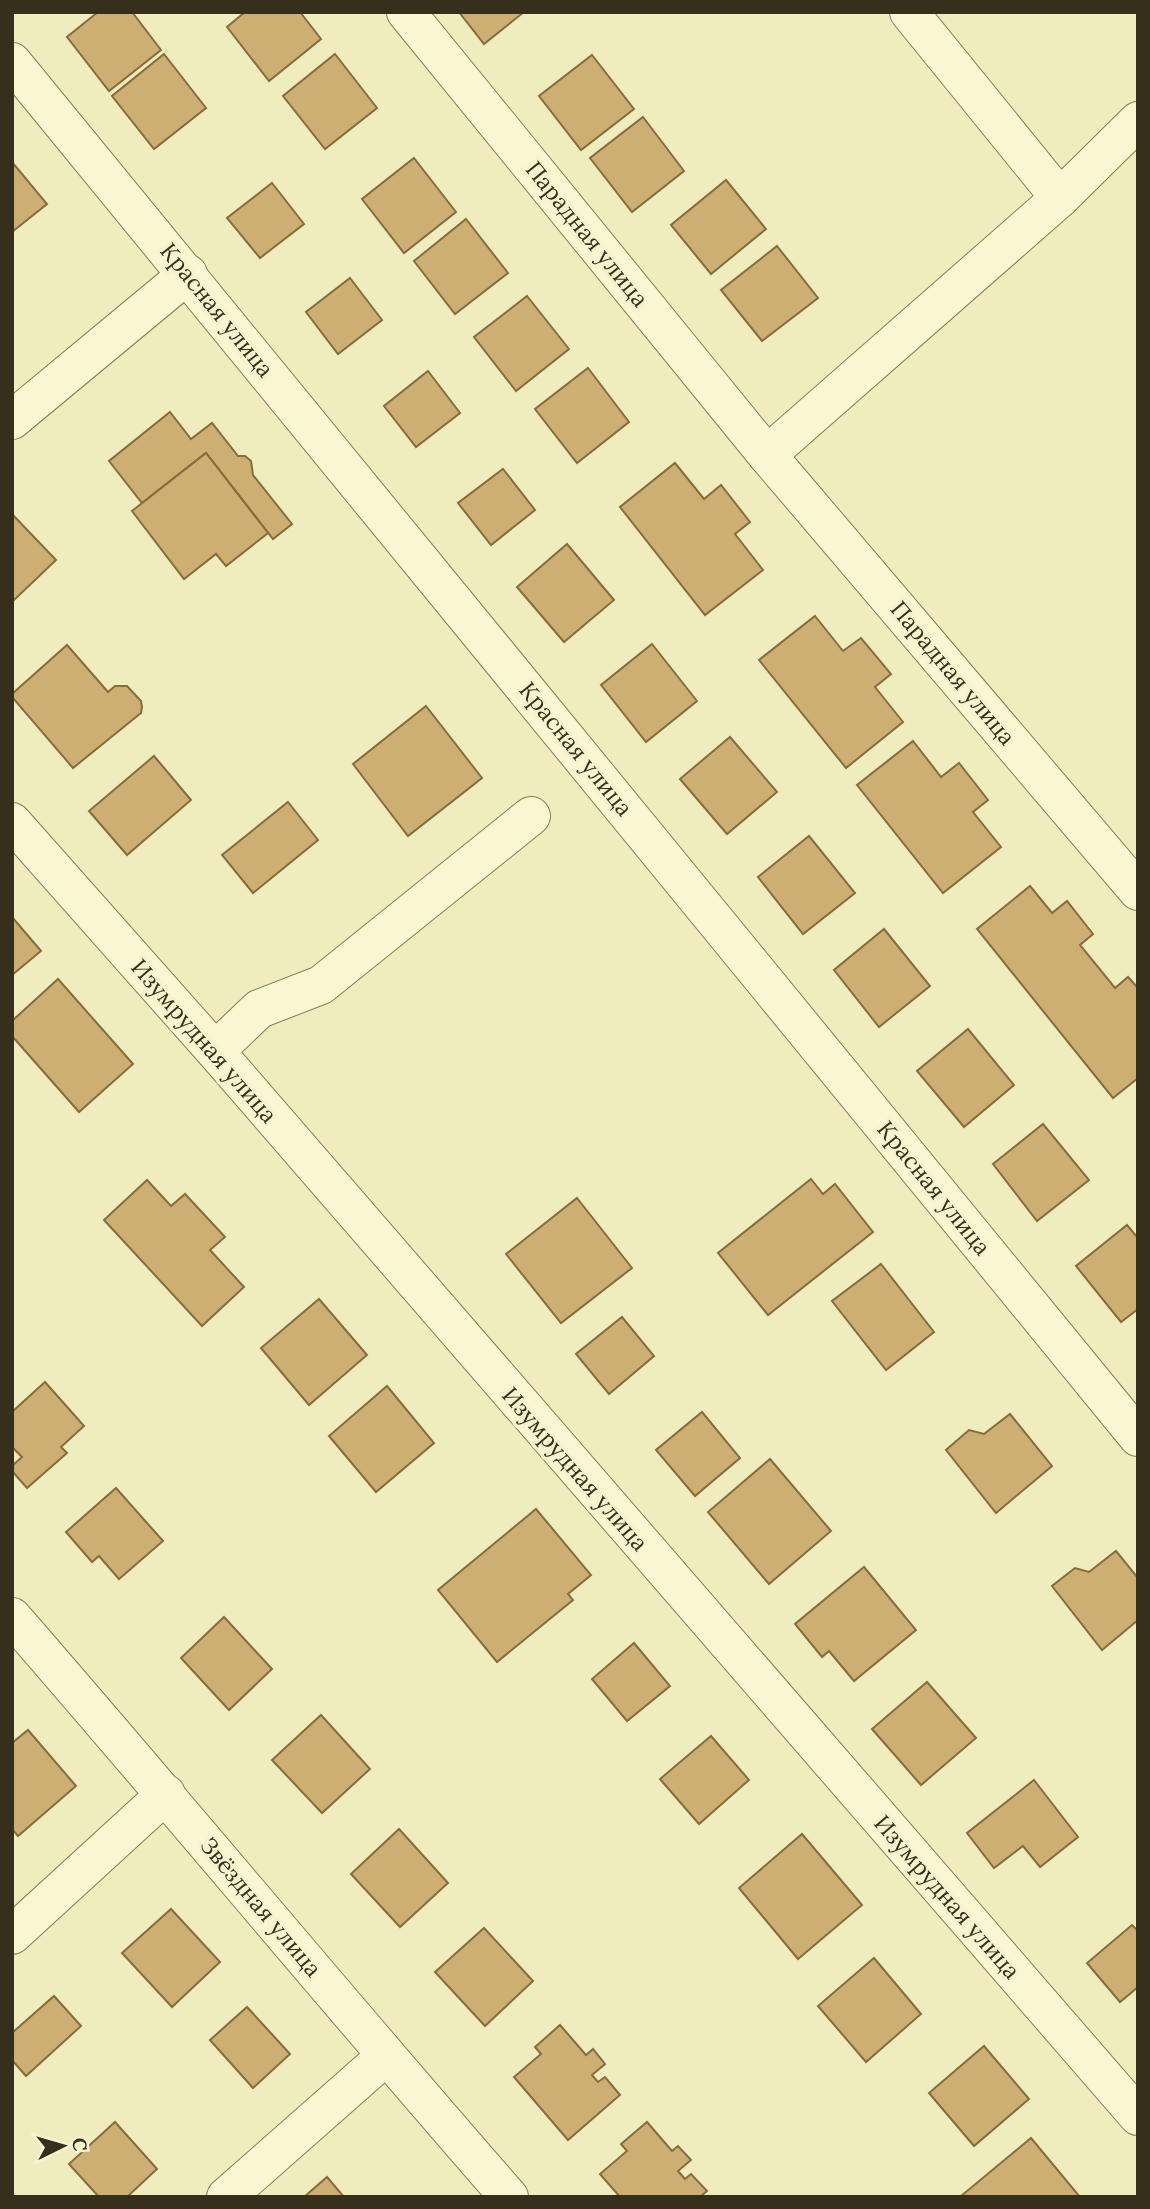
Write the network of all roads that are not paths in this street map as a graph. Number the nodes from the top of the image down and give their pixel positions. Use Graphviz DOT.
graph roads {
  1 [pos="406,12"];
  2 [pos="909,12"];
  3 [pos="12,62"];
  4 [pos="1138,121"];
  5 [pos="1060,198"];
  6 [pos="188,274"];
  7 [pos="12,420"];
  8 [pos="767,455"];
  9 [pos="531,816"];
  10 [pos="12,822"];
  11 [pos="1138,891"];
  12 [pos="215,1051"];
  13 [pos="1138,1437"];
  14 [pos="12,1616"];
  15 [pos="166,1794"];
  16 [pos="12,1935"];
  17 [pos="386,2056"];
  18 [pos="1138,2116"];
  19 [pos="226,2197"];
  20 [pos="509,2197"];
  1 -- 8 [label="street, Парадная улица"];
  2 -- 5 [label="street"];
  3 -- 6 [label="street, Красная улица"];
  4 -- 5 [label="street"];
  5 -- 8 [label="street"];
  6 -- 7 [label="street"];
  6 -- 13 [label="street, Красная улица"];
  8 -- 11 [label="street, Парадная улица"];
  9 -- 12 [label="street"];
  10 -- 12 [label="street, Изумрудная улица"];
  12 -- 18 [label="street, Изумрудная улица"];
  14 -- 15 [label="street, Звёздная улица"];
  15 -- 16 [label="street"];
  15 -- 17 [label="street, Звёздная улица"];
  17 -- 19 [label="street"];
  17 -- 20 [label="street, Звёздная улица"];
}
